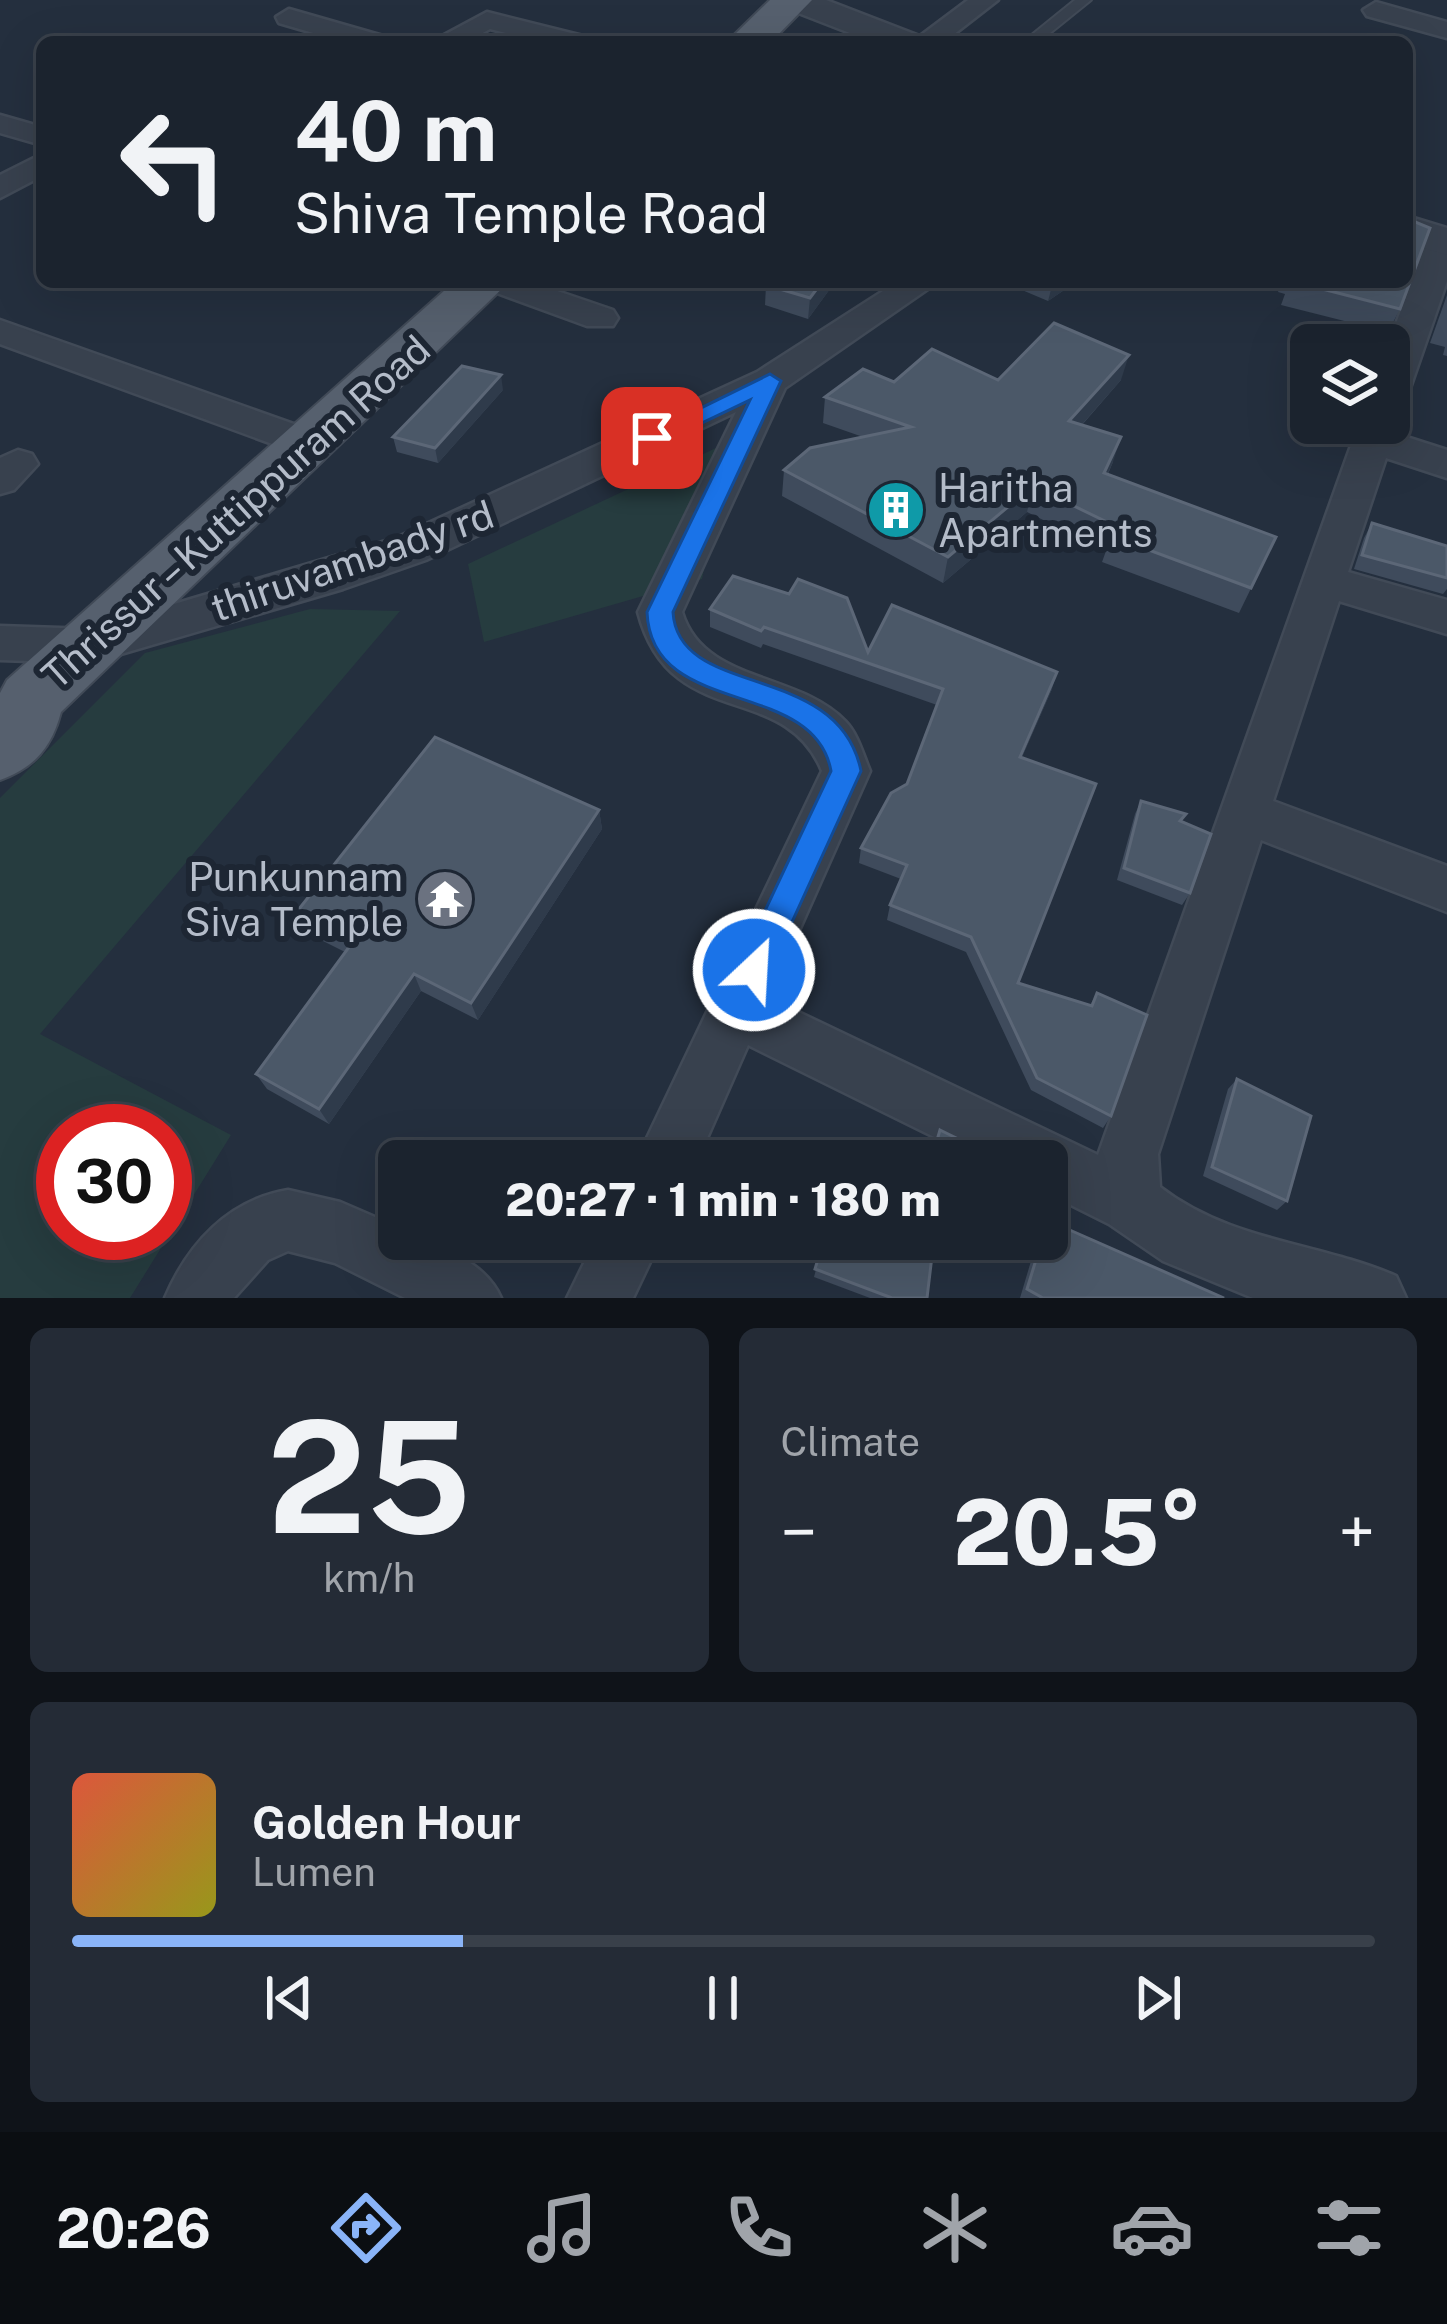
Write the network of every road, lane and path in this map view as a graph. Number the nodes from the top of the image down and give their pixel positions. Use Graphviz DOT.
graph roads {
  1 [pos="794,0"];
  2 [pos="985,0"];
  3 [pos="1084,0"];
  4 [pos="497,10"];
  5 [pos="1374,12"];
  6 [pos="290,17"];
  7 [pos="1447,30"];
  8 [pos="354,36"];
  9 [pos="455,36"];
  10 [pos="559,36"];
  11 [pos="754,36"];
  12 [pos="888,36"];
  13 [pos="934,36"];
  14 [pos="1038,36"];
  15 [pos="0,124"];
  16 [pos="36,134"];
  17 [pos="36,167"];
  18 [pos="0,188"];
  19 [pos="1433,237"];
  20 [pos="478,288"];
  21 [pos="515,288"];
  22 [pos="912,288"];
  23 [pos="600,318"];
  24 [pos="1408,324"];
  25 [pos="0,331"];
  26 [pos="770,381"];
  27 [pos="1410,439"];
  28 [pos="311,444"];
  29 [pos="1371,444"];
  30 [pos="1447,464"];
  31 [pos="1322,580"];
  32 [pos="1447,617"];
  33 [pos="90,646"];
  34 [pos="8,700"];
  35 [pos="1243,811"];
  36 [pos="1447,889"];
  37 [pos="735,1010"];
  38 [pos="676,1140"];
  39 [pos="1131,1202"];
  40 [pos="619,1260"];
  41 [pos="197,1298"];
  42 [pos="470,1298"];
  43 [pos="598,1298"];
  44 [pos="1374,1298"];
  1 -- 11 [label="main road"];
  1 -- 12 [label="street"];
  2 -- 13 [label="street"];
  3 -- 14 [label="lane"];
  4 -- 9 [label="street"];
  4 -- 10 [label="street"];
  5 -- 7 [label="street"];
  6 -- 8 [label="street"];
  15 -- 16 [label="street"];
  17 -- 18 [label="street"];
  19 -- 24 [label="street"];
  20 -- 28 [label="main road, Thrissur – Kuttippuram Road"];
  21 -- 23 [label="street"];
  22 -- 26 [label="street, thiruvambady rd"];
  25 -- 28 [label="street"];
  26 -- 33 [label="street, thiruvambady rd"];
  26 -- 37 [label="street"];
  27 -- 30 [label="street"];
  28 -- 33 [label="main road, Thrissur – Kuttippuram Road"];
  29 -- 31 [label="street"];
  31 -- 32 [label="street"];
  31 -- 35 [label="street"];
  33 -- 34 [label="main road, Thrissur – Kuttippuram Road"];
  35 -- 36 [label="street"];
  35 -- 39 [label="street"];
  37 -- 38 [label="street"];
  37 -- 39 [label="street"];
  39 -- 44 [label="street"];
  40 -- 43 [label="street"];
  41 -- 42 [label="street"];
}
